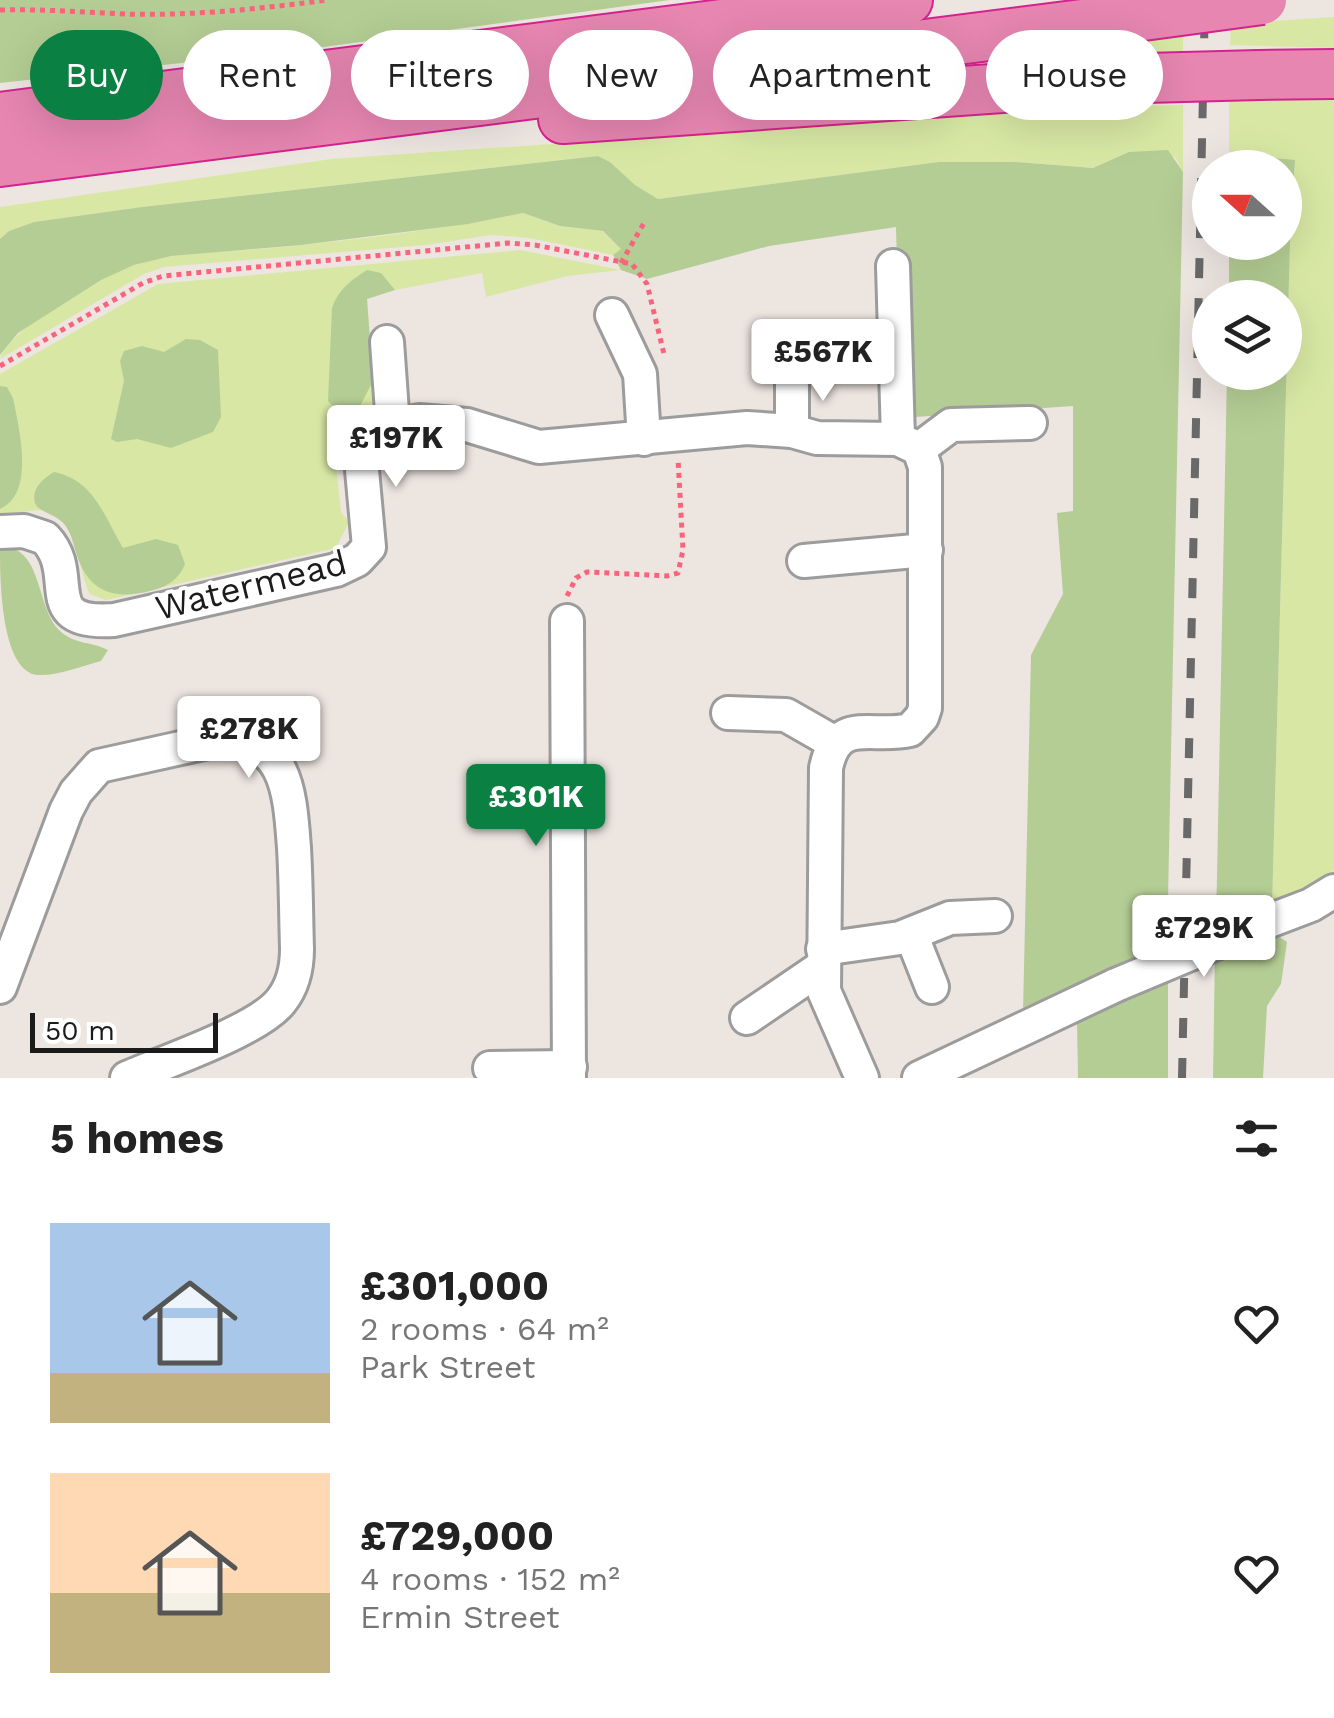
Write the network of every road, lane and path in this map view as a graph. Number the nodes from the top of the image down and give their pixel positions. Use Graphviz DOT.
graph roads {
  1 [pos="327,0"];
  2 [pos="841,0"];
  3 [pos="908,0"];
  4 [pos="1262,0"];
  5 [pos="0,10"];
  6 [pos="708,26"];
  7 [pos="1334,74"];
  8 [pos="0,117"];
  9 [pos="126,144"];
  10 [pos="0,162"];
  11 [pos="644,223"];
  12 [pos="893,266"];
  13 [pos="612,315"];
  14 [pos="388,342"];
  15 [pos="0,366"];
  16 [pos="792,377"];
  17 [pos="1030,423"];
  18 [pos="393,426"];
  19 [pos="792,431"];
  20 [pos="644,439"];
  21 [pos="908,443"];
  22 [pos="0,532"];
  23 [pos="926,550"];
  24 [pos="804,562"];
  25 [pos="567,621"];
  26 [pos="728,713"];
  27 [pos="834,743"];
  28 [pos="1334,890"];
  29 [pos="995,916"];
  30 [pos="911,934"];
  31 [pos="822,958"];
  32 [pos="0,987"];
  33 [pos="932,987"];
  34 [pos="747,1018"];
  35 [pos="490,1068"];
  36 [pos="569,1073"];
  37 [pos="128,1078"];
  38 [pos="862,1078"];
  39 [pos="919,1078"];
  1 -- 5 [label="path"];
  2 -- 6 [label="highway"];
  3 -- 6 [label="highway"];
  4 -- 9 [label="highway, bridge"];
  6 -- 8 [label="highway"];
  7 -- 9 [label="highway, bridge"];
  9 -- 10 [label="highway"];
  11 -- 15 [label="path"];
  12 -- 21 [label="street"];
  13 -- 20 [label="street"];
  14 -- 18 [label="street"];
  16 -- 19 [label="street"];
  17 -- 21 [label="street"];
  18 -- 20 [label="street"];
  18 -- 22 [label="street, Watermead"];
  19 -- 20 [label="street"];
  19 -- 21 [label="street"];
  21 -- 23 [label="street"];
  23 -- 24 [label="street"];
  23 -- 27 [label="street"];
  25 -- 36 [label="street"];
  26 -- 27 [label="street"];
  27 -- 31 [label="street"];
  28 -- 39 [label="street, bridge"];
  29 -- 30 [label="street"];
  30 -- 31 [label="street"];
  30 -- 33 [label="street"];
  31 -- 34 [label="street"];
  31 -- 38 [label="street"];
  32 -- 37 [label="street"];
  35 -- 36 [label="street"];
}
